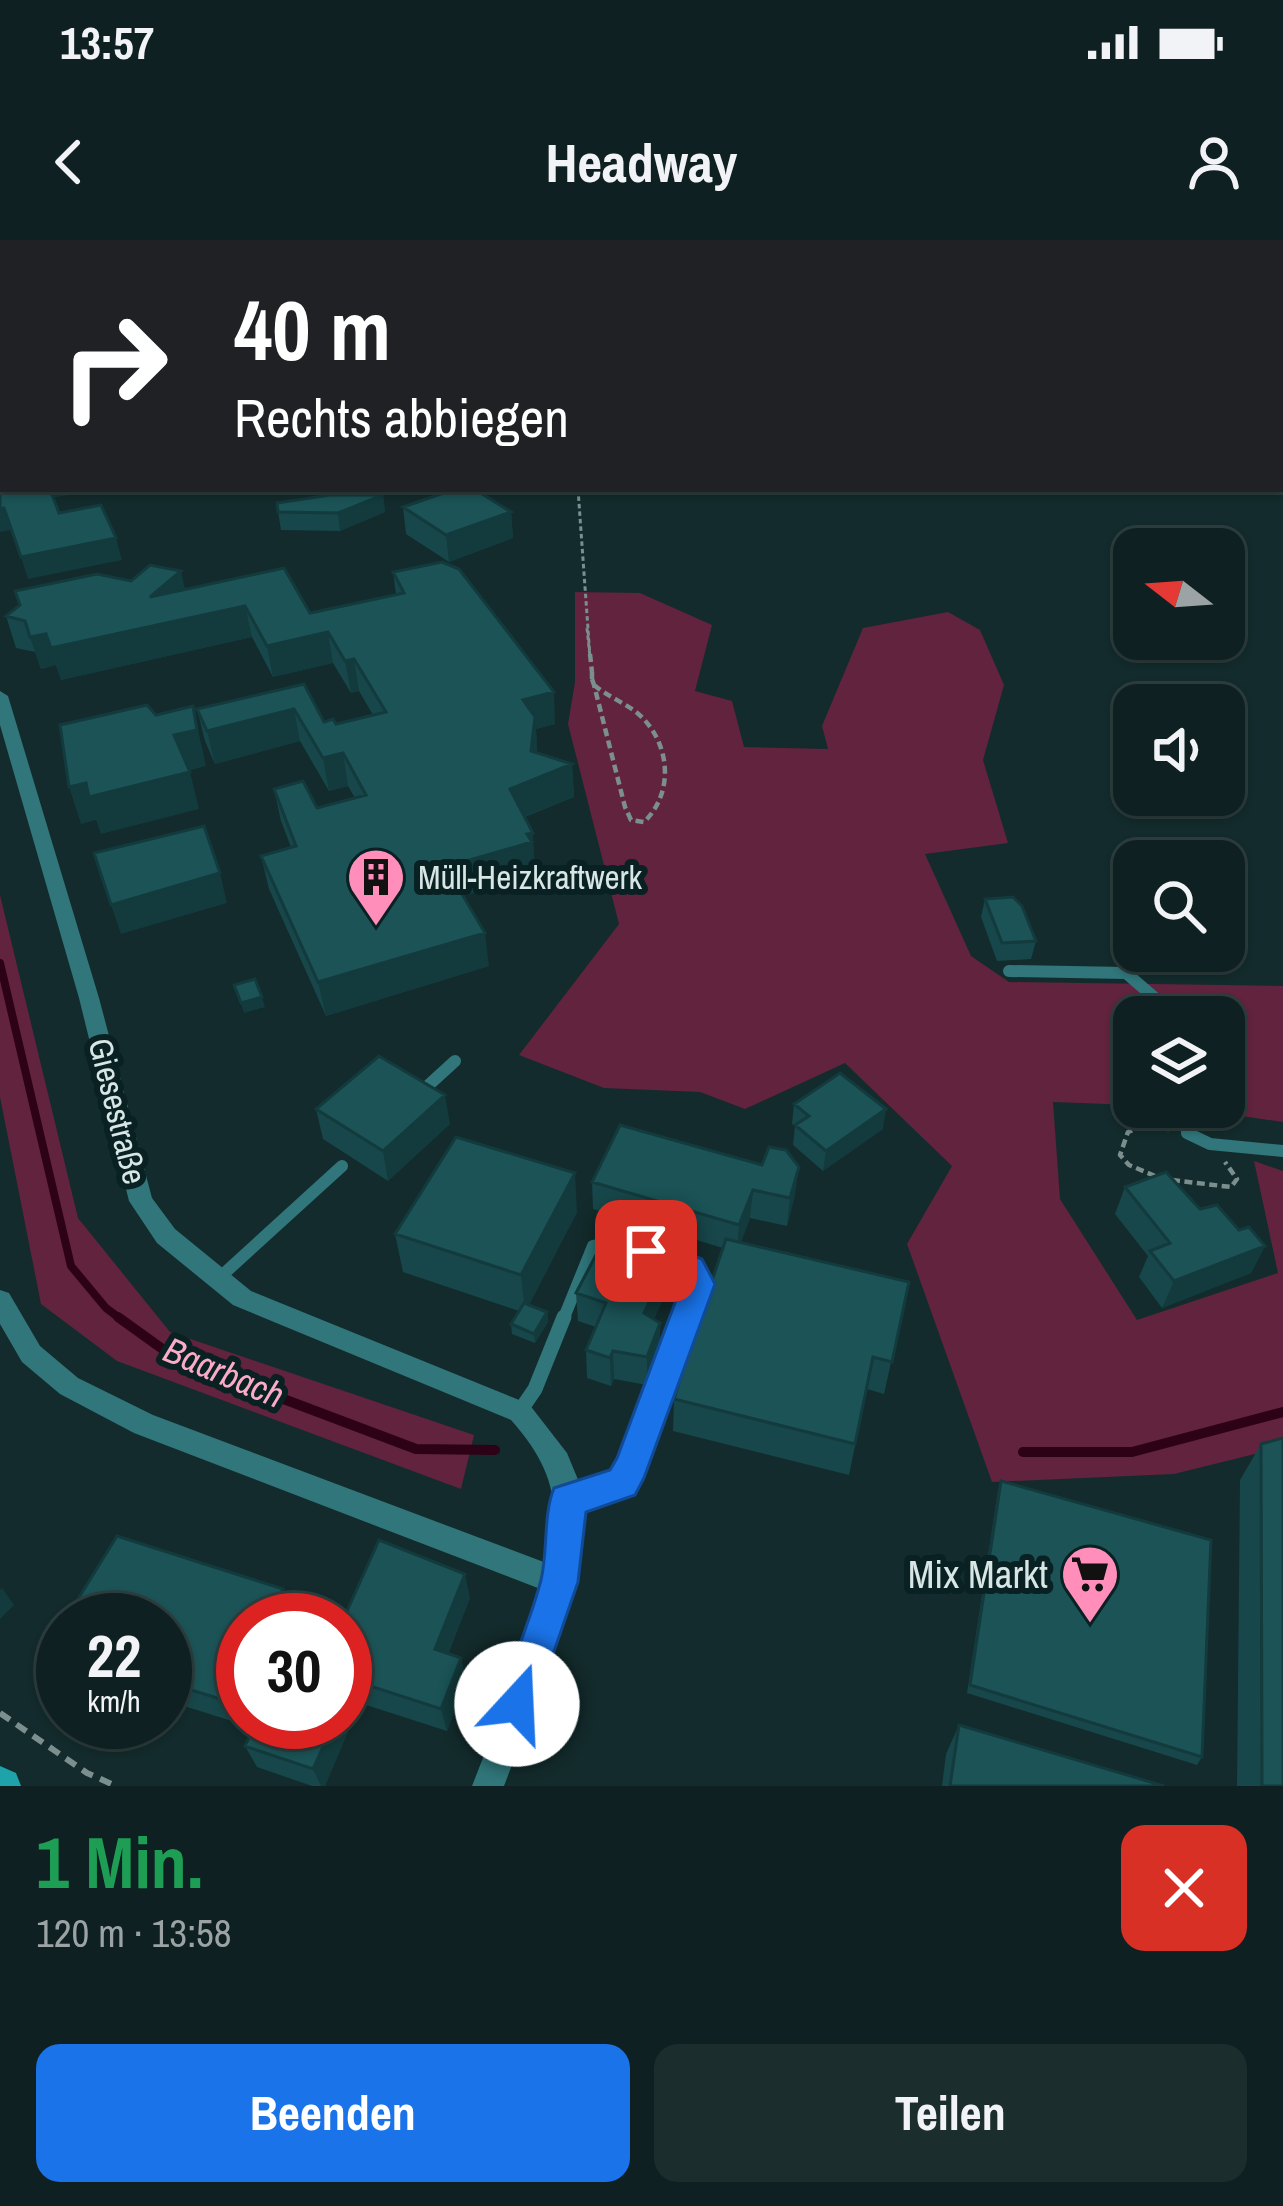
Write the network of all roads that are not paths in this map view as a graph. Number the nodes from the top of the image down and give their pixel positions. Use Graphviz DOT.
graph roads {
  1 [pos="0,696"];
  2 [pos="1009,971"];
  3 [pos="1153,996"];
  4 [pos="455,1061"];
  5 [pos="420,1093"];
  6 [pos="1187,1128"];
  7 [pos="1283,1151"];
  8 [pos="341,1166"];
  9 [pos="625,1246"];
  10 [pos="646,1251"];
  11 [pos="216,1282"];
  12 [pos="0,1301"];
  13 [pos="520,1412"];
  14 [pos="567,1501"];
  15 [pos="560,1582"];
  16 [pos="488,1786"];
  1 -- 11 [label="street, Giesestraße"];
  2 -- 3 [label="lane"];
  4 -- 5 [label="lane"];
  6 -- 7 [label="lane"];
  8 -- 11 [label="lane"];
  9 -- 13 [label="lane"];
  10 -- 14 [label="lane"];
  11 -- 13 [label="street, Giesestraße"];
  12 -- 15 [label="street"];
  13 -- 14 [label="street"];
  14 -- 15 [label="street"];
  15 -- 16 [label="street"];
}
